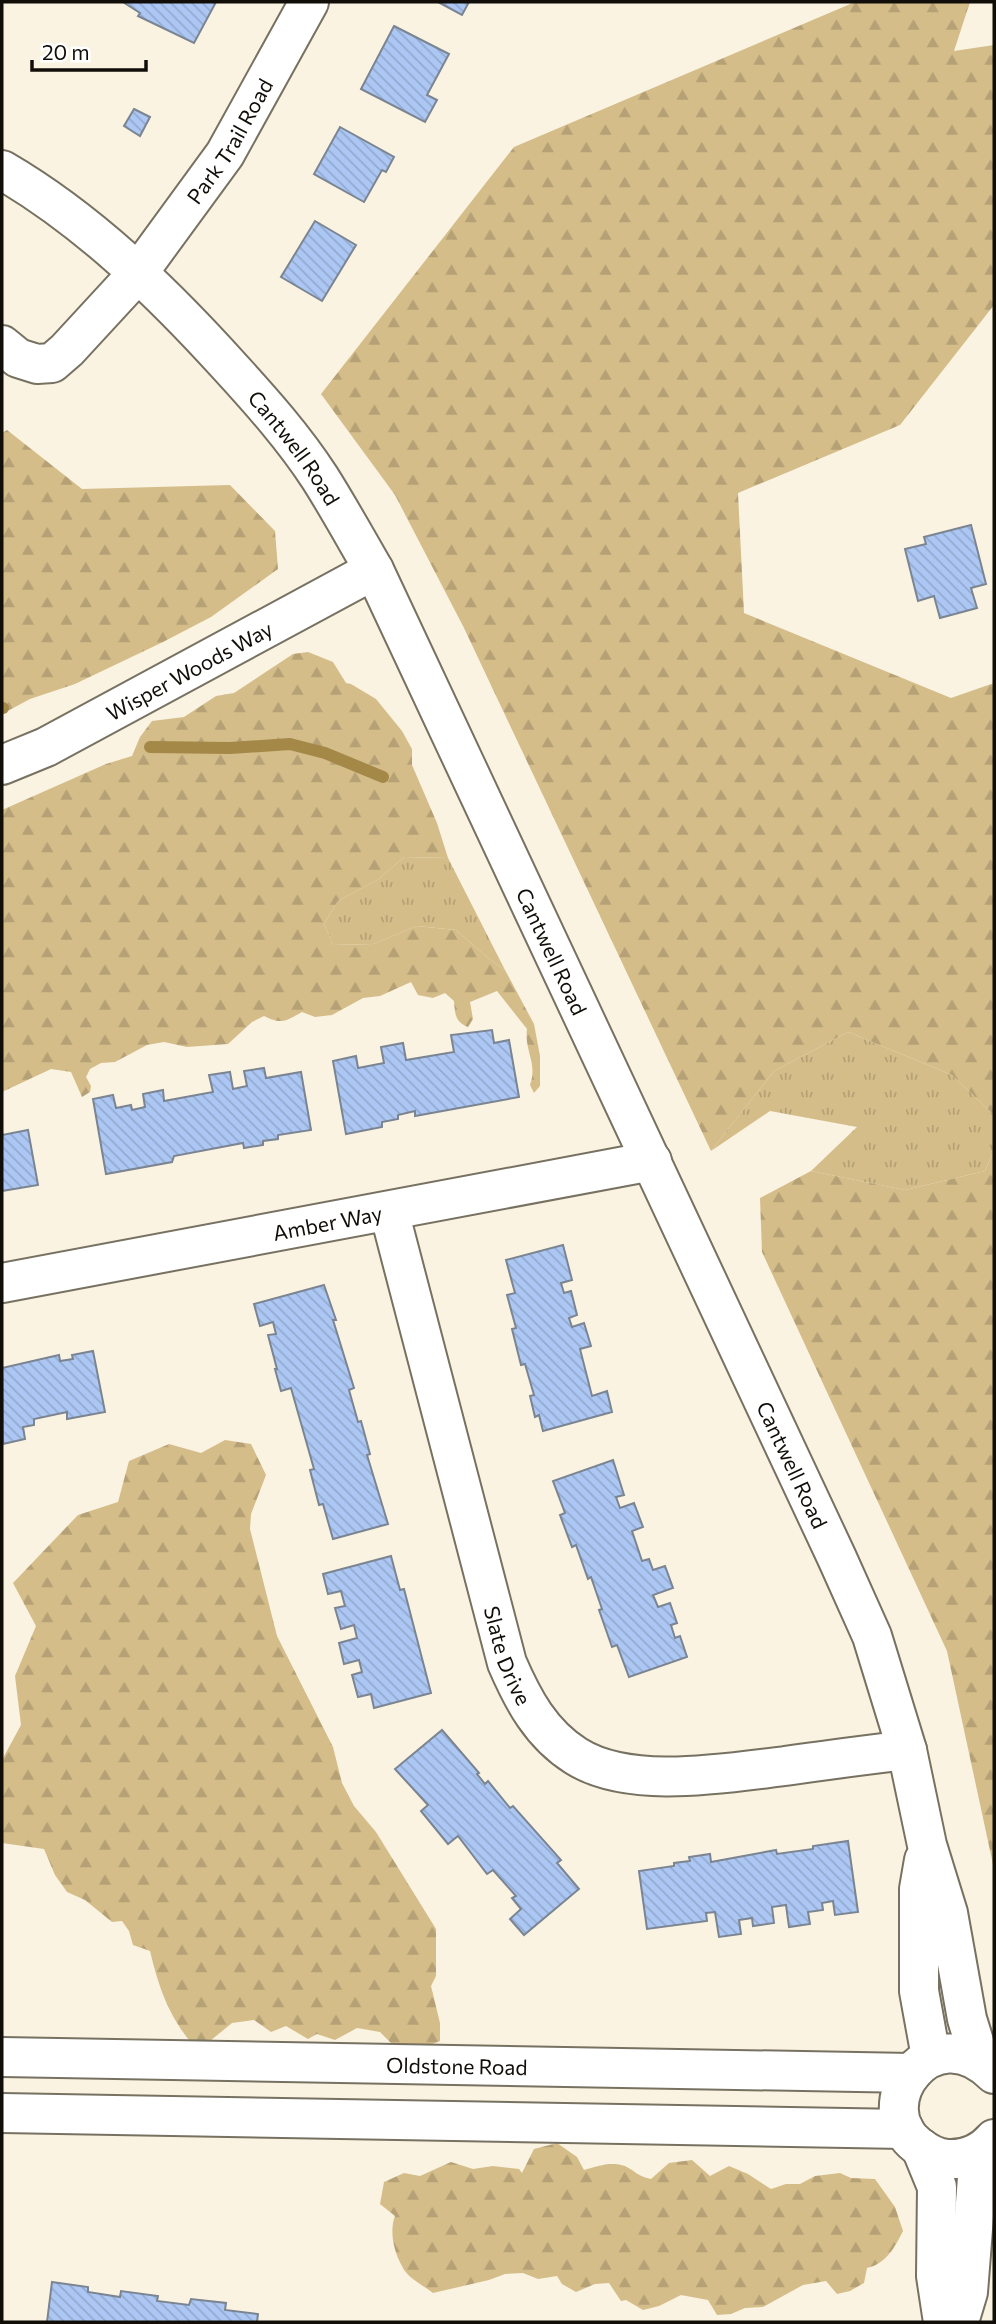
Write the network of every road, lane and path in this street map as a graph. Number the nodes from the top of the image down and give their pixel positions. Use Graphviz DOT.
graph roads {
  1 [pos="309,2"];
  2 [pos="2,170"];
  3 [pos="138,273"];
  4 [pos="2,345"];
  5 [pos="374,570"];
  6 [pos="2,765"];
  7 [pos="652,1161"];
  8 [pos="389,1211"];
  9 [pos="2,1283"];
  10 [pos="907,1750"];
  11 [pos="927,1845"];
  12 [pos="2,2057"];
  13 [pos="921,2065"];
  14 [pos="991,2070"];
  15 [pos="2,2113"];
  16 [pos="912,2138"];
  17 [pos="990,2143"];
  18 [pos="943,2322"];
  19 [pos="959,2322"];
  1 -- 3 [label="street, Park Trail Road"];
  2 -- 3 [label="street, Cantwell Road"];
  3 -- 4 [label="street, Park Trail Road"];
  3 -- 5 [label="street, Cantwell Road"];
  5 -- 6 [label="street, Wisper Woods Way"];
  5 -- 7 [label="street, Cantwell Road"];
  7 -- 8 [label="street, Amber Way"];
  7 -- 10 [label="street, Cantwell Road"];
  8 -- 9 [label="street, Amber Way"];
  8 -- 10 [label="street, Slate Drive"];
  10 -- 11 [label="street, Cantwell Road"];
  11 -- 13 [label="street, Cantwell Road"];
  11 -- 14 [label="street, Cantwell Road"];
  12 -- 13 [label="street, Oldstone Road"];
  13 -- 14 [label="street, Oldstone Road"];
  13 -- 16 [label="street"];
  15 -- 16 [label="street"];
  16 -- 17 [label="street"];
  16 -- 18 [label="street"];
  17 -- 19 [label="street"];
}
